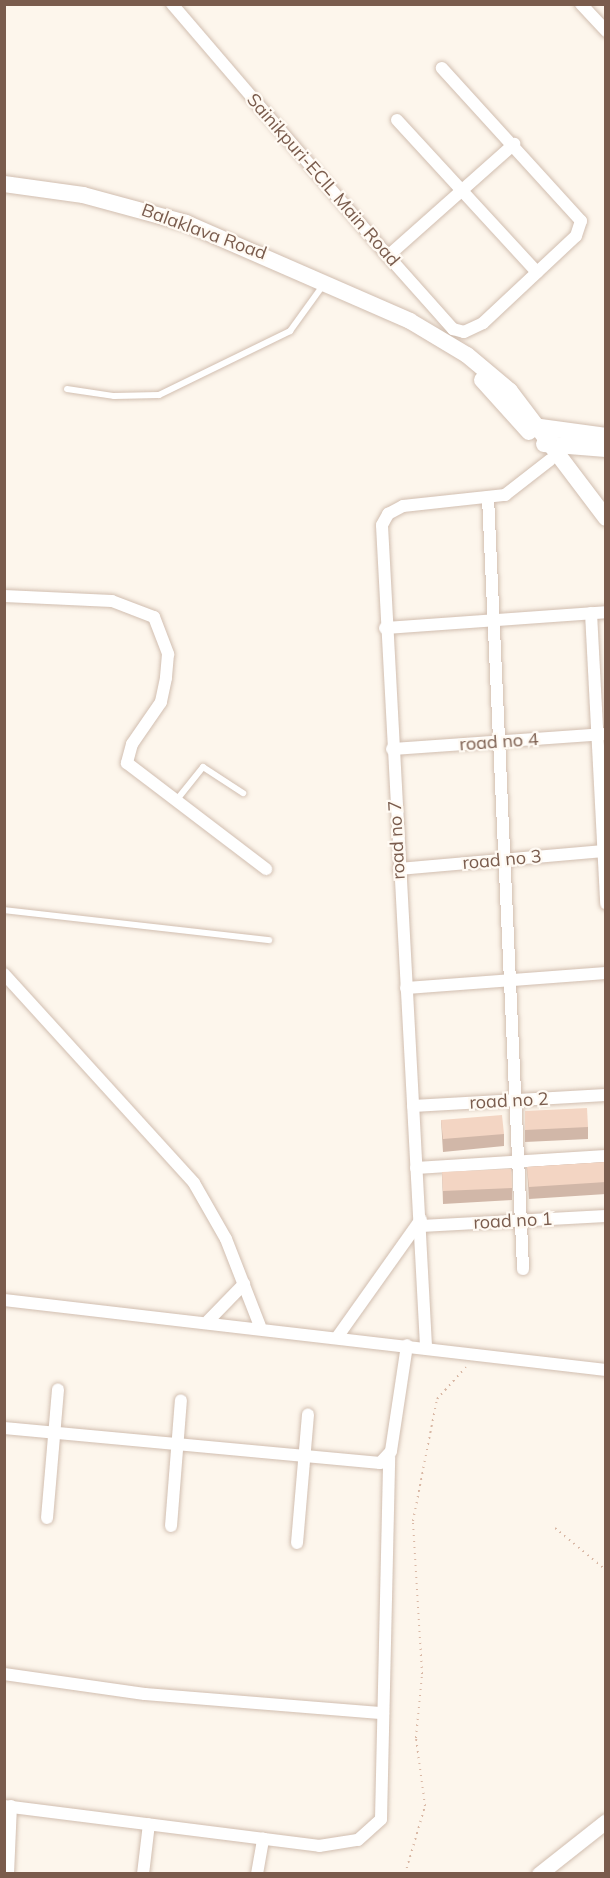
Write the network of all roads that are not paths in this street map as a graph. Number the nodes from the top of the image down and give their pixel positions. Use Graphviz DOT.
graph roads {
  1 [pos="172,4"];
  2 [pos="581,4"];
  3 [pos="606,31"];
  4 [pos="442,68"];
  5 [pos="397,120"];
  6 [pos="514,144"];
  7 [pos="4,183"];
  8 [pos="463,192"];
  9 [pos="388,256"];
  10 [pos="537,272"];
  11 [pos="325,283"];
  12 [pos="68,389"];
  13 [pos="531,426"];
  14 [pos="606,436"];
  15 [pos="546,449"];
  16 [pos="606,449"];
  17 [pos="488,498"];
  18 [pos="606,520"];
  19 [pos="4,596"];
  20 [pos="606,612"];
  21 [pos="591,613"];
  22 [pos="494,619"];
  23 [pos="385,628"];
  24 [pos="601,735"];
  25 [pos="500,741"];
  26 [pos="392,749"];
  27 [pos="243,792"];
  28 [pos="175,802"];
  29 [pos="604,851"];
  30 [pos="505,860"];
  31 [pos="266,869"];
  32 [pos="399,869"];
  33 [pos="606,904"];
  34 [pos="4,910"];
  35 [pos="269,940"];
  36 [pos="606,973"];
  37 [pos="4,974"];
  38 [pos="510,980"];
  39 [pos="406,988"];
  40 [pos="606,1095"];
  41 [pos="516,1100"];
  42 [pos="413,1107"];
  43 [pos="606,1156"];
  44 [pos="519,1162"];
  45 [pos="416,1168"];
  46 [pos="606,1216"];
  47 [pos="521,1220"];
  48 [pos="421,1222"];
  49 [pos="524,1269"];
  50 [pos="244,1284"];
  51 [pos="4,1300"];
  52 [pos="208,1321"];
  53 [pos="260,1326"];
  54 [pos="338,1336"];
  55 [pos="408,1345"];
  56 [pos="426,1346"];
  57 [pos="606,1370"];
  58 [pos="58,1389"];
  59 [pos="181,1400"];
  60 [pos="308,1414"];
  61 [pos="4,1428"];
  62 [pos="54,1432"];
  63 [pos="178,1443"];
  64 [pos="304,1454"];
  65 [pos="389,1457"];
  66 [pos="47,1518"];
  67 [pos="171,1526"];
  68 [pos="297,1543"];
  69 [pos="4,1674"];
  70 [pos="383,1713"];
  71 [pos="8,1806"];
  72 [pos="606,1821"];
  73 [pos="149,1824"];
  74 [pos="263,1839"];
  75 [pos="8,1874"];
  76 [pos="143,1874"];
  77 [pos="257,1874"];
  78 [pos="539,1874"];
  1 -- 9 [label="street, Sainikpuri-ECIL Main Road"];
  2 -- 3 [label="street"];
  4 -- 6 [label="street"];
  5 -- 8 [label="street"];
  6 -- 8 [label="street"];
  6 -- 10 [label="street"];
  7 -- 11 [label="main road, Balaklava Road"];
  8 -- 9 [label="street"];
  8 -- 10 [label="street"];
  9 -- 10 [label="street, Sainikpuri-ECIL Main Road"];
  11 -- 12 [label="lane"];
  11 -- 13 [label="main road, Balaklava Road"];
  13 -- 14 [label="main road"];
  13 -- 15 [label="main road"];
  15 -- 16 [label="main road"];
  15 -- 17 [label="street, road no 7"];
  15 -- 18 [label="main road"];
  17 -- 22 [label="street"];
  17 -- 23 [label="street, road no 7"];
  19 -- 28 [label="street"];
  20 -- 21 [label="street"];
  21 -- 22 [label="street"];
  21 -- 24 [label="street"];
  22 -- 23 [label="street"];
  22 -- 25 [label="street"];
  23 -- 26 [label="street, road no 7"];
  24 -- 25 [label="street, road no 4"];
  24 -- 29 [label="street"];
  25 -- 26 [label="street, road no 4"];
  25 -- 30 [label="street"];
  26 -- 32 [label="street, road no 7"];
  27 -- 28 [label="lane"];
  28 -- 31 [label="street"];
  29 -- 30 [label="street, road no 3"];
  29 -- 33 [label="street"];
  30 -- 32 [label="street, road no 3"];
  30 -- 38 [label="street"];
  32 -- 39 [label="street, road no 7"];
  34 -- 35 [label="lane"];
  36 -- 38 [label="street"];
  37 -- 50 [label="street"];
  38 -- 39 [label="street"];
  38 -- 41 [label="street"];
  39 -- 42 [label="street, road no 7"];
  40 -- 41 [label="street, road no 2"];
  41 -- 42 [label="street, road no 2"];
  41 -- 44 [label="street"];
  42 -- 45 [label="street, road no 7"];
  43 -- 44 [label="street"];
  44 -- 45 [label="street"];
  44 -- 47 [label="street"];
  45 -- 48 [label="street, road no 7"];
  46 -- 47 [label="street, road no 1"];
  47 -- 48 [label="street, road no 1"];
  47 -- 49 [label="street"];
  48 -- 54 [label="street"];
  48 -- 56 [label="street, road no 7"];
  50 -- 52 [label="street"];
  50 -- 53 [label="street"];
  51 -- 52 [label="street"];
  52 -- 53 [label="street"];
  53 -- 54 [label="street"];
  54 -- 55 [label="street"];
  55 -- 56 [label="street"];
  55 -- 65 [label="street"];
  56 -- 57 [label="street"];
  58 -- 62 [label="street"];
  59 -- 63 [label="street"];
  60 -- 64 [label="street"];
  61 -- 62 [label="street"];
  62 -- 63 [label="street"];
  62 -- 66 [label="street"];
  63 -- 64 [label="street"];
  63 -- 67 [label="street"];
  64 -- 65 [label="street"];
  64 -- 68 [label="street"];
  65 -- 70 [label="street"];
  69 -- 70 [label="street"];
  70 -- 74 [label="street"];
  71 -- 73 [label="street"];
  71 -- 75 [label="street"];
  72 -- 78 [label="street"];
  73 -- 74 [label="street"];
  73 -- 76 [label="street"];
  74 -- 77 [label="street"];
}
